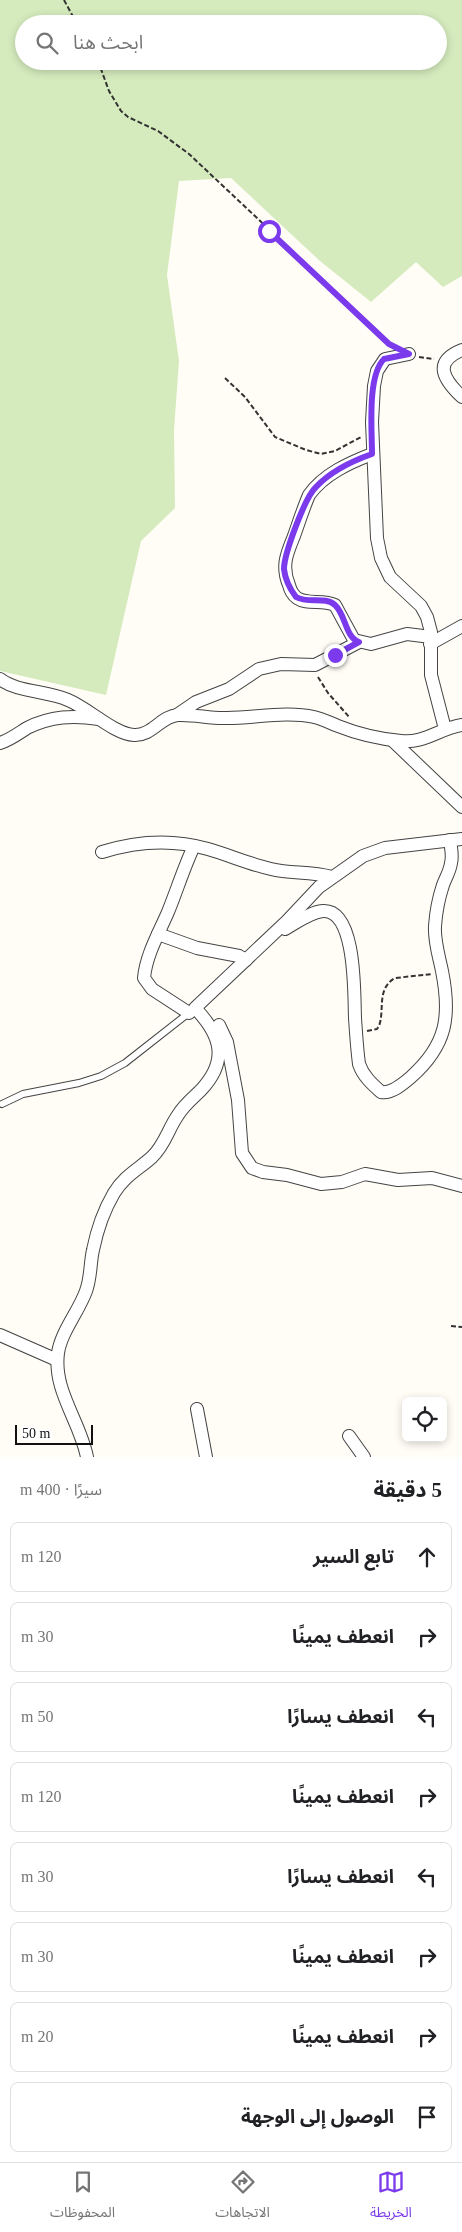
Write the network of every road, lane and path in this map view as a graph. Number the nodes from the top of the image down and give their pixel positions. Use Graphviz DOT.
graph roads {
  1 [pos="64,0"];
  2 [pos="72,15"];
  3 [pos="101,70"];
  4 [pos="462,350"];
  5 [pos="409,354"];
  6 [pos="445,361"];
  7 [pos="225,378"];
  8 [pos="462,396"];
  9 [pos="372,432"];
  10 [pos="372,454"];
  11 [pos="462,626"];
  12 [pos="430,641"];
  13 [pos="359,642"];
  14 [pos="312,665"];
  15 [pos="0,679"];
  16 [pos="177,715"];
  17 [pos="103,720"];
  18 [pos="353,720"];
  19 [pos="462,725"];
  20 [pos="445,729"];
  21 [pos="392,740"];
  22 [pos="0,743"];
  23 [pos="462,807"];
  24 [pos="456,840"];
  25 [pos="194,846"];
  26 [pos="102,852"];
  27 [pos="332,877"];
  28 [pos="158,934"];
  29 [pos="263,944"];
  30 [pos="246,960"];
  31 [pos="442,972"];
  32 [pos="196,1013"];
  33 [pos="356,1032"];
  34 [pos="2,1104"];
  35 [pos="462,1186"];
  36 [pos="451,1326"];
  37 [pos="462,1327"];
  38 [pos="0,1335"];
  39 [pos="58,1360"];
  40 [pos="197,1409"];
  41 [pos="349,1436"];
  42 [pos="87,1457"];
  43 [pos="206,1457"];
  44 [pos="364,1457"];
  1 -- 2 [label="path"];
  3 -- 5 [label="path"];
  4 -- 6 [label="street"];
  5 -- 6 [label="path"];
  5 -- 9 [label="street"];
  6 -- 8 [label="street"];
  7 -- 9 [label="path"];
  9 -- 10 [label="street"];
  10 -- 12 [label="street"];
  10 -- 13 [label="street"];
  11 -- 12 [label="street"];
  12 -- 13 [label="street"];
  12 -- 20 [label="street"];
  13 -- 14 [label="street"];
  14 -- 16 [label="street"];
  14 -- 18 [label="path"];
  15 -- 17 [label="street"];
  16 -- 17 [label="street"];
  16 -- 21 [label="street"];
  17 -- 22 [label="street"];
  19 -- 20 [label="street"];
  20 -- 21 [label="street"];
  21 -- 23 [label="street"];
  24 -- 27 [label="street"];
  24 -- 31 [label="street"];
  25 -- 26 [label="street"];
  25 -- 27 [label="street"];
  25 -- 28 [label="street"];
  27 -- 29 [label="street"];
  28 -- 30 [label="street"];
  28 -- 32 [label="street"];
  29 -- 30 [label="street"];
  29 -- 33 [label="street"];
  30 -- 32 [label="street"];
  31 -- 33 [label="path"];
  31 -- 33 [label="street"];
  32 -- 34 [label="lane"];
  32 -- 35 [label="street"];
  32 -- 39 [label="street"];
  36 -- 37 [label="path"];
  38 -- 39 [label="street"];
  39 -- 42 [label="street"];
  40 -- 43 [label="street"];
  41 -- 44 [label="street"];
}
